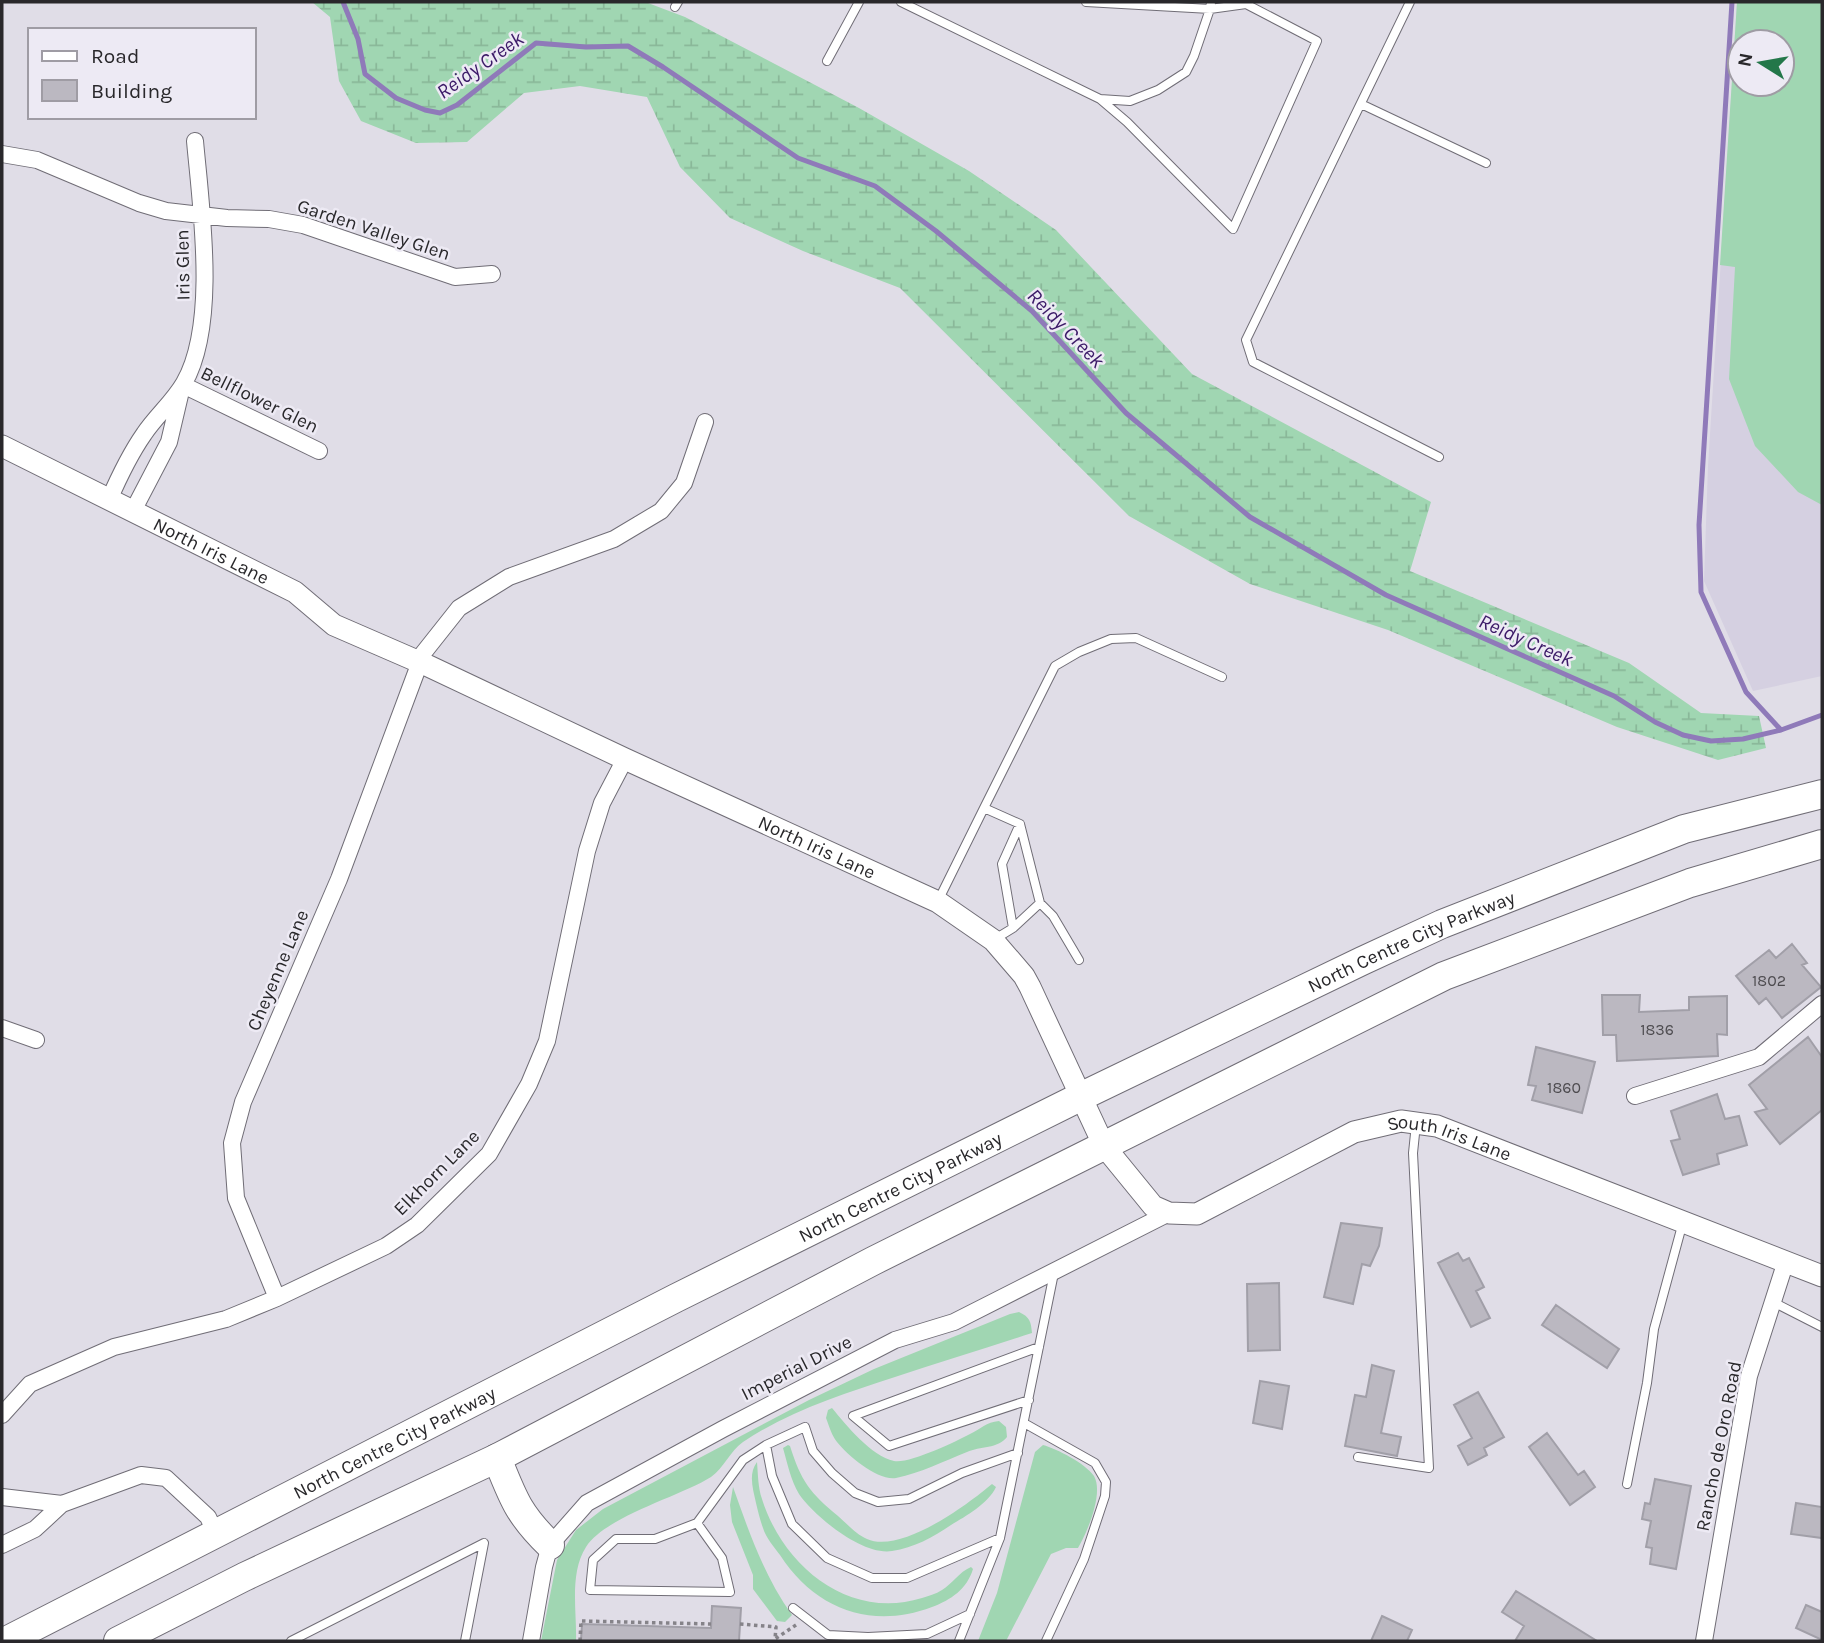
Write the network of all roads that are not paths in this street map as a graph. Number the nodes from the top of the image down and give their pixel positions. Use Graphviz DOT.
graph roads {
  1 [pos="859,2"];
  2 [pos="901,2"];
  3 [pos="1086,2"];
  4 [pos="1410,2"];
  5 [pos="1211,5"];
  6 [pos="827,61"];
  7 [pos="1100,99"];
  8 [pos="1361,104"];
  9 [pos="195,141"];
  10 [pos="2,154"];
  11 [pos="1486,163"];
  12 [pos="202,215"];
  13 [pos="492,274"];
  14 [pos="183,385"];
  15 [pos="705,422"];
  16 [pos="2,446"];
  17 [pos="319,451"];
  18 [pos="1439,457"];
  19 [pos="109,500"];
  20 [pos="133,512"];
  21 [pos="419,662"];
  22 [pos="1222,677"];
  23 [pos="625,759"];
  24 [pos="1822,794"];
  25 [pos="984,808"];
  26 [pos="1020,824"];
  27 [pos="1822,844"];
  28 [pos="938,902"];
  29 [pos="1040,904"];
  30 [pos="1013,928"];
  31 [pos="993,940"];
  32 [pos="1079,960"];
  33 [pos="1822,1004"];
  34 [pos="2,1028"];
  35 [pos="36,1040"];
  36 [pos="1634,1096"];
  37 [pos="1080,1097"];
  38 [pos="1416,1124"];
  39 [pos="1104,1146"];
  40 [pos="1169,1213"];
  41 [pos="1683,1222"];
  42 [pos="1786,1261"];
  43 [pos="1055,1270"];
  44 [pos="1822,1276"];
  45 [pos="277,1298"];
  46 [pos="1773,1302"];
  47 [pos="1822,1327"];
  48 [pos="1040,1347"];
  49 [pos="1029,1400"];
  50 [pos="2,1415"];
  51 [pos="1024,1423"];
  52 [pos="766,1445"];
  53 [pos="1018,1453"];
  54 [pos="1358,1457"];
  55 [pos="497,1458"];
  56 [pos="1627,1484"];
  57 [pos="2,1497"];
  58 [pos="62,1504"];
  59 [pos="697,1523"];
  60 [pos="216,1534"];
  61 [pos="1000,1538"];
  62 [pos="2,1545"];
  63 [pos="550,1545"];
  64 [pos="793,1608"];
  65 [pos="970,1614"];
  66 [pos="6,1641"];
  67 [pos="118,1641"];
  68 [pos="291,1641"];
  69 [pos="465,1641"];
  70 [pos="531,1641"];
  71 [pos="959,1641"];
  72 [pos="1046,1641"];
  73 [pos="1704,1641"];
  1 -- 6 [label="lane"];
  2 -- 7 [label="lane"];
  3 -- 5 [label="lane"];
  4 -- 8 [label="lane"];
  5 -- 7 [label="lane"];
  5 -- 7 [label="lane"];
  8 -- 11 [label="lane"];
  8 -- 18 [label="lane"];
  9 -- 12 [label="street, Iris Glen"];
  10 -- 12 [label="street, Garden Valley Glen"];
  12 -- 13 [label="street, Garden Valley Glen"];
  12 -- 14 [label="street, Iris Glen"];
  14 -- 17 [label="street, Bellflower Glen"];
  14 -- 19 [label="street, Iris Glen"];
  14 -- 20 [label="street, Iris Glen"];
  15 -- 21 [label="street, Cheyenne Lane"];
  16 -- 19 [label="street, North Iris Lane"];
  19 -- 20 [label="street, North Iris Lane"];
  20 -- 21 [label="street, North Iris Lane"];
  21 -- 23 [label="street, North Iris Lane"];
  21 -- 45 [label="street, Cheyenne Lane"];
  22 -- 25 [label="lane"];
  23 -- 28 [label="street, North Iris Lane"];
  23 -- 45 [label="street, Elkhorn Lane"];
  24 -- 37 [label="highway, North Centre City Parkway"];
  25 -- 26 [label="lane"];
  25 -- 28 [label="lane"];
  26 -- 29 [label="lane"];
  26 -- 30 [label="lane"];
  27 -- 39 [label="highway"];
  28 -- 31 [label="street, North Iris Lane"];
  29 -- 30 [label="lane"];
  29 -- 32 [label="lane"];
  30 -- 31 [label="lane"];
  31 -- 37 [label="street, North Iris Lane"];
  33 -- 36 [label="street"];
  34 -- 35 [label="street"];
  37 -- 39 [label="street, North Iris Lane"];
  37 -- 60 [label="highway, North Centre City Parkway"];
  38 -- 40 [label="street, South Iris Lane"];
  38 -- 41 [label="street, South Iris Lane"];
  38 -- 54 [label="lane"];
  39 -- 40 [label="street"];
  39 -- 55 [label="highway"];
  40 -- 43 [label="street, Imperial Drive"];
  41 -- 42 [label="street, South Iris Lane"];
  41 -- 56 [label="lane"];
  42 -- 44 [label="street, South Iris Lane"];
  42 -- 46 [label="street, Rancho de Oro Road"];
  43 -- 48 [label="lane"];
  43 -- 63 [label="street, Imperial Drive"];
  45 -- 50 [label="street, Elkhorn Lane"];
  46 -- 47 [label="lane"];
  46 -- 73 [label="street, Rancho de Oro Road"];
  48 -- 49 [label="lane"];
  48 -- 49 [label="lane"];
  49 -- 51 [label="lane"];
  51 -- 53 [label="lane"];
  51 -- 72 [label="lane"];
  52 -- 53 [label="lane"];
  52 -- 59 [label="lane"];
  52 -- 61 [label="lane"];
  53 -- 61 [label="lane"];
  55 -- 63 [label="highway"];
  55 -- 67 [label="highway"];
  57 -- 58 [label="street"];
  58 -- 60 [label="street"];
  58 -- 62 [label="street"];
  59 -- 59 [label="lane"];
  60 -- 66 [label="highway, North Centre City Parkway"];
  61 -- 65 [label="lane"];
  63 -- 70 [label="street, Imperial Drive"];
  64 -- 65 [label="lane"];
  65 -- 71 [label="lane"];
  68 -- 69 [label="lane"];
}
